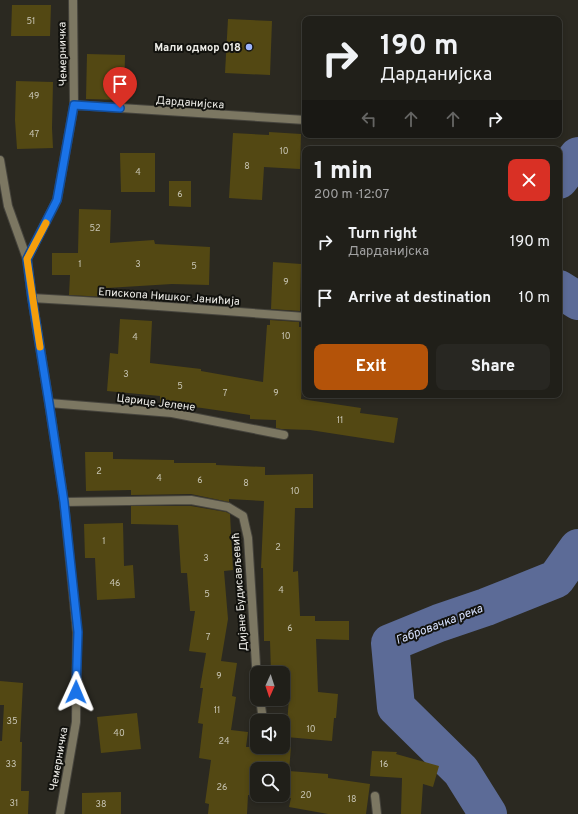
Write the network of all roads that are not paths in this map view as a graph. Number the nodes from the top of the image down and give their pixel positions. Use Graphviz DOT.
graph roads {
  1 [pos="73,0"];
  2 [pos="74,105"];
  3 [pos="302,120"];
  4 [pos="0,160"];
  5 [pos="27,259"];
  6 [pos="32,298"];
  7 [pos="302,317"];
  8 [pos="49,403"];
  9 [pos="284,435"];
  10 [pos="64,502"];
  11 [pos="256,666"];
  12 [pos="374,796"];
  13 [pos="60,814"];
  14 [pos="376,814"];
  1 -- 2 [label="street, Чемерничка"];
  2 -- 3 [label="street, Дарданијска"];
  2 -- 5 [label="street, Чемерничка"];
  4 -- 5 [label="street"];
  5 -- 6 [label="street, Чемерничка"];
  6 -- 7 [label="street, Епископа Нишког Јанићија"];
  6 -- 8 [label="street, Чемерничка"];
  8 -- 9 [label="street, Царице Јелене"];
  8 -- 10 [label="street, Чемерничка"];
  10 -- 11 [label="street, Дијане Будисављевић"];
  10 -- 13 [label="street, Чемерничка"];
  12 -- 14 [label="street"];
}
